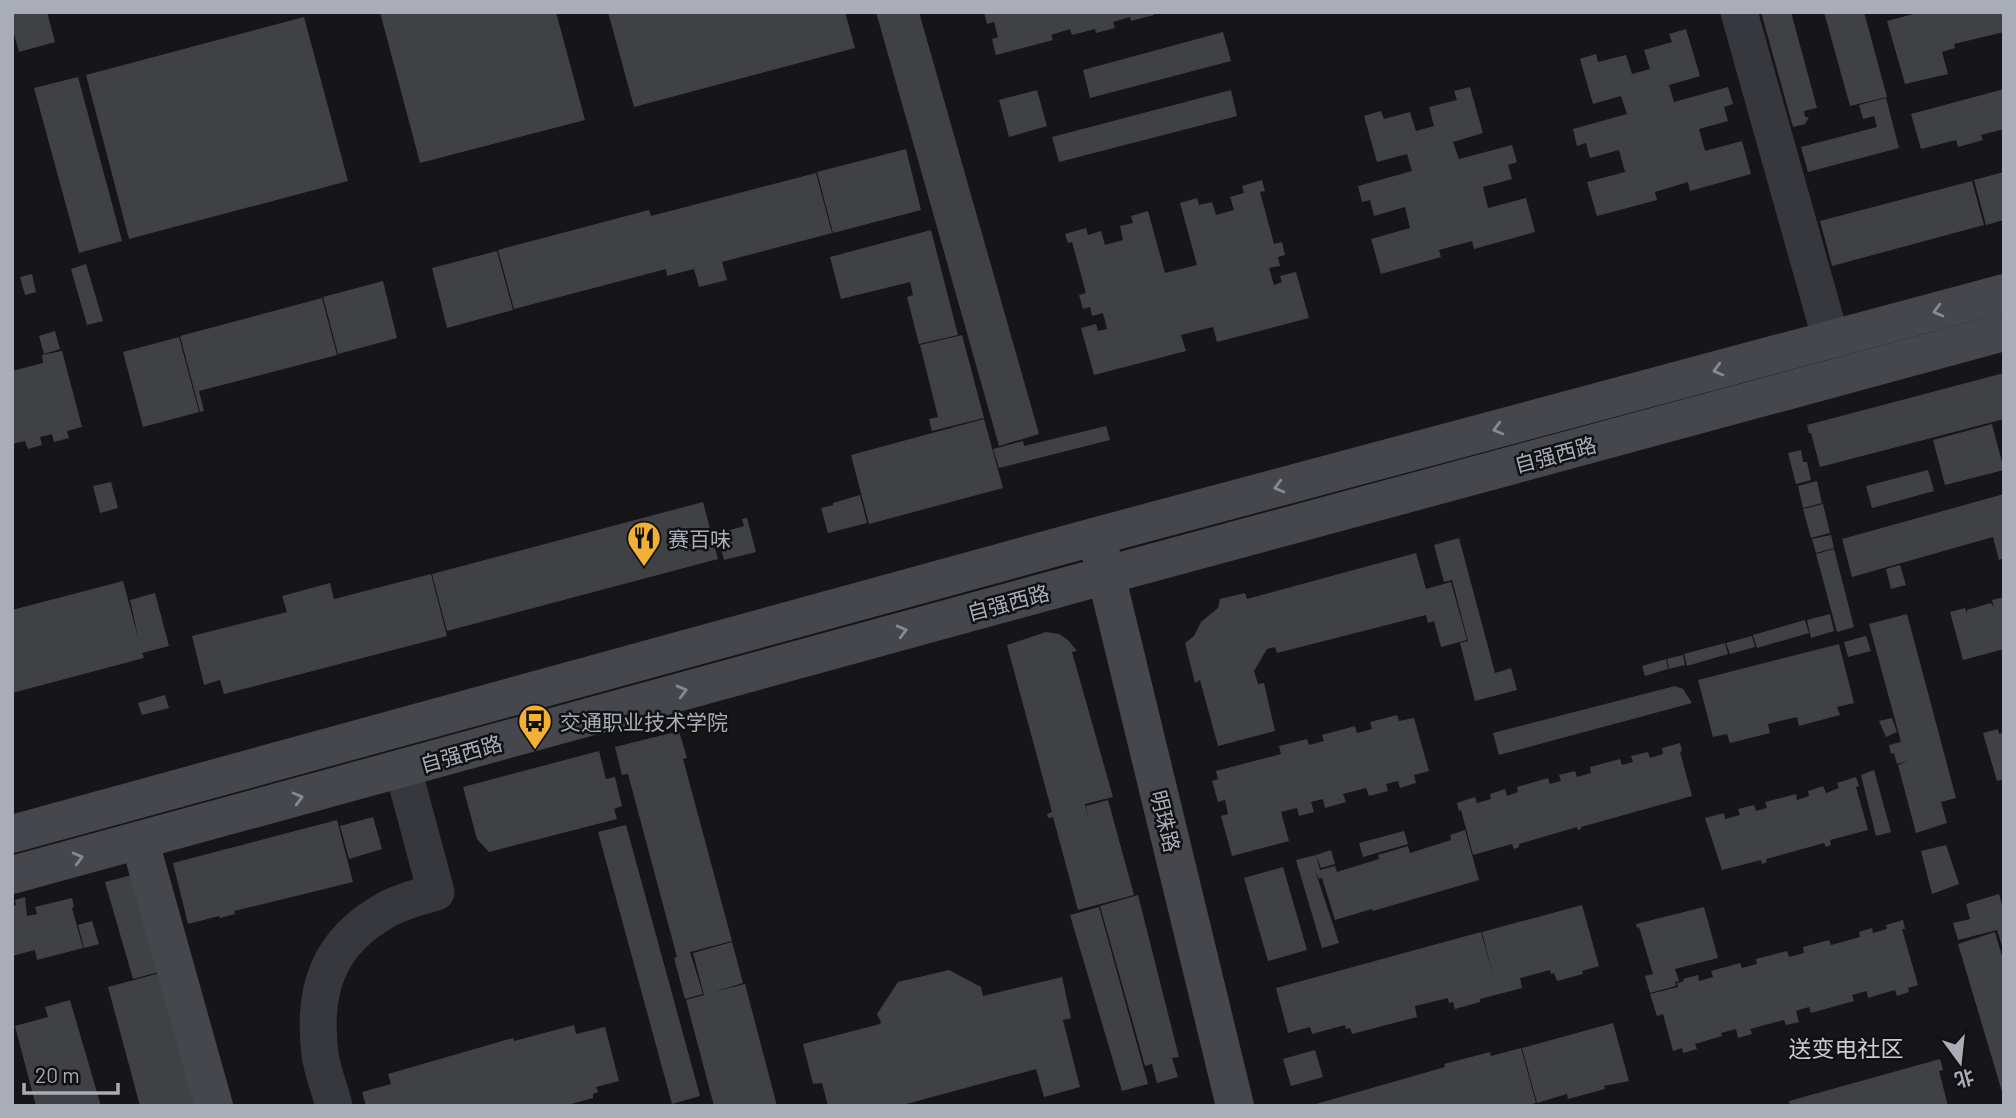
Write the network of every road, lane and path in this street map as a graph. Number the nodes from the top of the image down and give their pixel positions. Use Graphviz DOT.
graph roads {
  1 [pos="1739,12"];
  2 [pos="2004,293"];
  3 [pos="2004,332"];
  4 [pos="1831,340"];
  5 [pos="1097,536"];
  6 [pos="1107,575"];
  7 [pos="403,769"];
  8 [pos="12,834"];
  9 [pos="140,842"];
  10 [pos="12,875"];
  11 [pos="214,1106"];
  12 [pos="334,1106"];
  13 [pos="1235,1106"];
  1 -- 4 [label="street"];
  2 -- 4 [label="main road, 自强西路, one-way"];
  3 -- 6 [label="main road, 自强西路"];
  4 -- 5 [label="main road, 自强西路, one-way"];
  5 -- 6 [label="main road, 明珠路"];
  5 -- 8 [label="main road, 自强西路"];
  7 -- 6 [label="main road, 自强西路, one-way"];
  6 -- 13 [label="main road, 明珠路"];
  9 -- 7 [label="main road, 自强西路, one-way"];
  7 -- 12 [label="street"];
  10 -- 9 [label="main road, 自强西路, one-way"];
  9 -- 11 [label="main road"];
}
